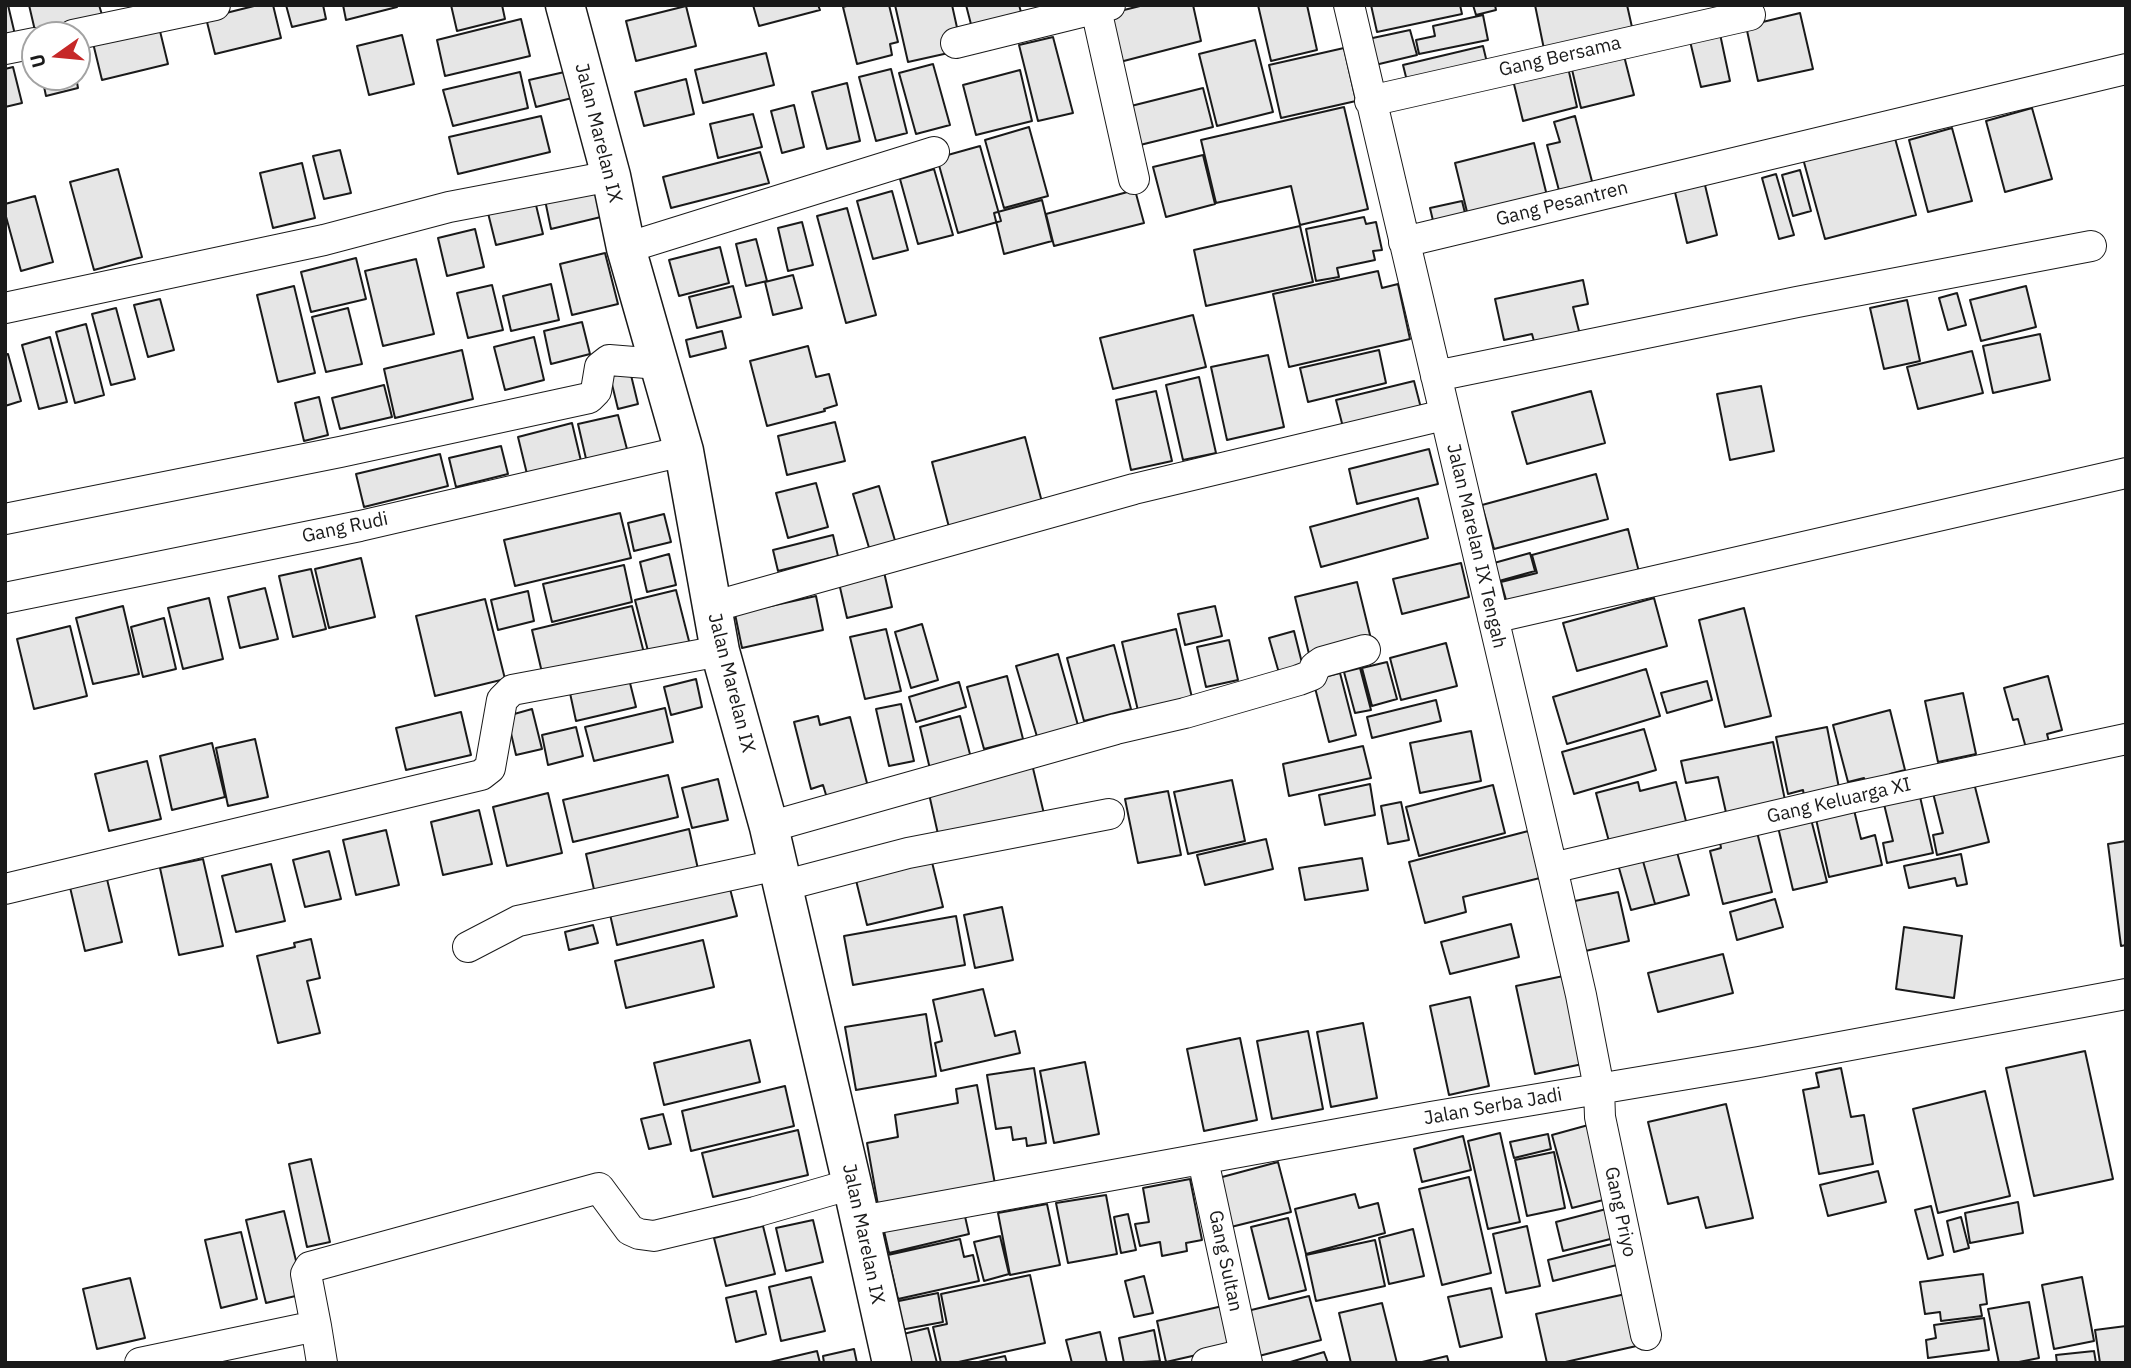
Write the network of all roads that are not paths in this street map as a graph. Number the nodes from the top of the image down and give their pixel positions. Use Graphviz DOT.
graph roads {
  1 [pos="215,5"];
  2 [pos="565,5"];
  3 [pos="1349,5"];
  4 [pos="1103,7"];
  5 [pos="1751,15"];
  6 [pos="91,31"];
  7 [pos="956,44"];
  8 [pos="2126,69"];
  9 [pos="1370,101"];
  10 [pos="934,152"];
  11 [pos="611,176"];
  12 [pos="1134,179"];
  13 [pos="1404,242"];
  14 [pos="2091,246"];
  15 [pos="626,248"];
  16 [pos="5,308"];
  17 [pos="659,364"];
  18 [pos="1436,376"];
  19 [pos="1444,415"];
  20 [pos="684,451"];
  21 [pos="2126,473"];
  22 [pos="5,519"];
  23 [pos="5,598"];
  24 [pos="712,607"];
  25 [pos="1493,618"];
  26 [pos="1365,650"];
  27 [pos="720,651"];
  28 [pos="2126,738"];
  29 [pos="1109,814"];
  30 [pos="769,827"];
  31 [pos="1552,868"];
  32 [pos="779,876"];
  33 [pos="5,889"];
  34 [pos="468,947"];
  35 [pos="2126,994"];
  36 [pos="1600,1088"];
  37 [pos="1203,1160"];
  38 [pos="852,1184"];
  39 [pos="861,1221"];
  40 [pos="316,1326"];
  41 [pos="1646,1335"];
  42 [pos="1246,1358"];
  43 [pos="140,1363"];
  44 [pos="322,1363"];
  45 [pos="892,1363"];
  46 [pos="1207,1363"];
  1 -- 6 [label="street"];
  2 -- 11 [label="main road, Jalan Marelan IX"];
  3 -- 9 [label="street, Jalan Marelan IX Tengah"];
  4 -- 7 [label="street"];
  4 -- 12 [label="street"];
  5 -- 9 [label="street, Gang Bersama"];
  8 -- 13 [label="street, Gang Pesantren"];
  9 -- 13 [label="street, Jalan Marelan IX Tengah"];
  10 -- 15 [label="street"];
  11 -- 15 [label="main road, Jalan Marelan IX"];
  11 -- 16 [label="street"];
  13 -- 18 [label="street, Jalan Marelan IX Tengah"];
  14 -- 18 [label="street"];
  15 -- 17 [label="main road, Jalan Marelan IX"];
  17 -- 20 [label="main road, Jalan Marelan IX"];
  17 -- 22 [label="street"];
  18 -- 19 [label="street, Jalan Marelan IX Tengah"];
  19 -- 24 [label="street"];
  19 -- 25 [label="street, Jalan Marelan IX Tengah"];
  20 -- 23 [label="street, Gang Rudi"];
  20 -- 24 [label="main road, Jalan Marelan IX"];
  21 -- 25 [label="street"];
  24 -- 27 [label="main road, Jalan Marelan IX"];
  25 -- 31 [label="street, Jalan Marelan IX Tengah"];
  26 -- 30 [label="street"];
  27 -- 30 [label="main road, Jalan Marelan IX"];
  27 -- 33 [label="street"];
  28 -- 31 [label="street, Gang Keluarga XI"];
  29 -- 32 [label="street"];
  30 -- 32 [label="main road, Jalan Marelan IX"];
  31 -- 36 [label="street, Jalan Marelan IX Tengah"];
  32 -- 34 [label="street"];
  32 -- 38 [label="main road, Jalan Marelan IX"];
  35 -- 36 [label="street, Jalan Serba Jadi"];
  36 -- 37 [label="street, Jalan Serba Jadi"];
  36 -- 41 [label="street, Gang Priyo"];
  37 -- 39 [label="street, Jalan Serba Jadi"];
  37 -- 42 [label="street, Gang Sultan"];
  38 -- 39 [label="main road, Jalan Marelan IX"];
  38 -- 40 [label="street"];
  39 -- 45 [label="main road, Jalan Marelan IX"];
  40 -- 43 [label="street"];
  40 -- 44 [label="street"];
  42 -- 46 [label="street"];
}
